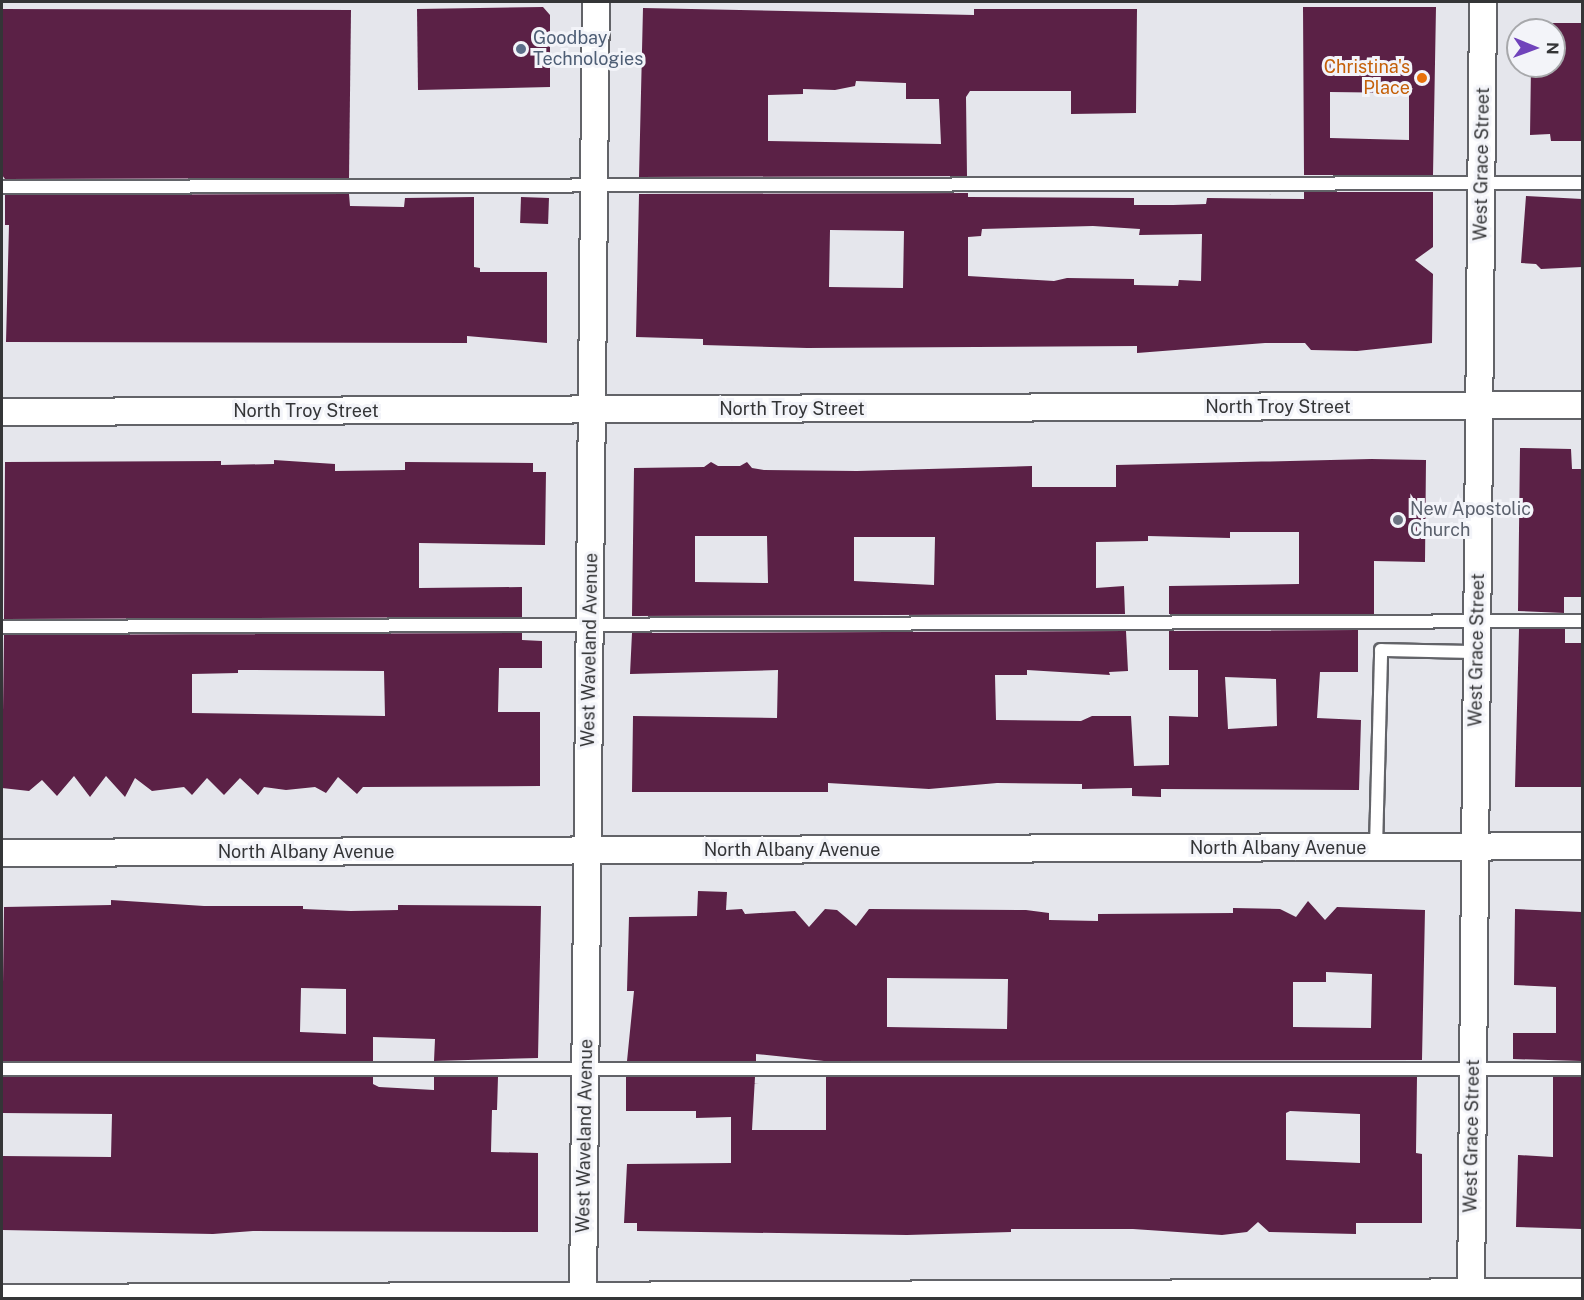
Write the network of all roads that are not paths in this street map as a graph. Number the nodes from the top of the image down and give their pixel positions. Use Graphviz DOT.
graph roads {
  1 [pos="596,2"];
  2 [pos="1483,2"];
  3 [pos="1481,183"];
  4 [pos="1582,183"];
  5 [pos="594,186"];
  6 [pos="2,187"];
  7 [pos="1582,405"];
  8 [pos="1479,406"];
  9 [pos="592,410"];
  10 [pos="2,412"];
  11 [pos="1477,621"];
  12 [pos="1582,621"];
  13 [pos="590,626"];
  14 [pos="2,627"];
  15 [pos="1477,652"];
  16 [pos="1582,846"];
  17 [pos="1376,847"];
  18 [pos="1475,847"];
  19 [pos="588,851"];
  20 [pos="2,854"];
  21 [pos="586,1068"];
  22 [pos="2,1069"];
  23 [pos="1473,1069"];
  24 [pos="1582,1069"];
  25 [pos="1582,1292"];
  26 [pos="1471,1296"];
  27 [pos="583,1297"];
  28 [pos="2,1298"];
  1 -- 5 [label="street, West Waveland Avenue"];
  2 -- 3 [label="street, West Grace Street"];
  3 -- 4 [label="lane"];
  3 -- 5 [label="lane"];
  3 -- 8 [label="street, West Grace Street"];
  5 -- 6 [label="lane"];
  5 -- 9 [label="street, West Waveland Avenue"];
  7 -- 8 [label="street, North Troy Street"];
  8 -- 9 [label="street, North Troy Street"];
  8 -- 11 [label="street, West Grace Street"];
  9 -- 10 [label="street, North Troy Street"];
  9 -- 13 [label="street, West Waveland Avenue"];
  11 -- 12 [label="lane"];
  11 -- 13 [label="lane"];
  11 -- 15 [label="street, West Grace Street"];
  13 -- 14 [label="lane"];
  13 -- 19 [label="street, West Waveland Avenue"];
  15 -- 17 [label="lane"];
  15 -- 18 [label="street, West Grace Street"];
  16 -- 18 [label="street, North Albany Avenue"];
  17 -- 18 [label="street, North Albany Avenue"];
  17 -- 19 [label="street, North Albany Avenue"];
  18 -- 23 [label="street, West Grace Street"];
  19 -- 20 [label="street, North Albany Avenue"];
  19 -- 21 [label="street, West Waveland Avenue"];
  21 -- 22 [label="lane"];
  21 -- 23 [label="lane"];
  21 -- 27 [label="street, West Waveland Avenue"];
  23 -- 24 [label="lane"];
  23 -- 26 [label="street, West Grace Street"];
  25 -- 26 [label="street"];
  26 -- 27 [label="street"];
  27 -- 28 [label="street"];
}
